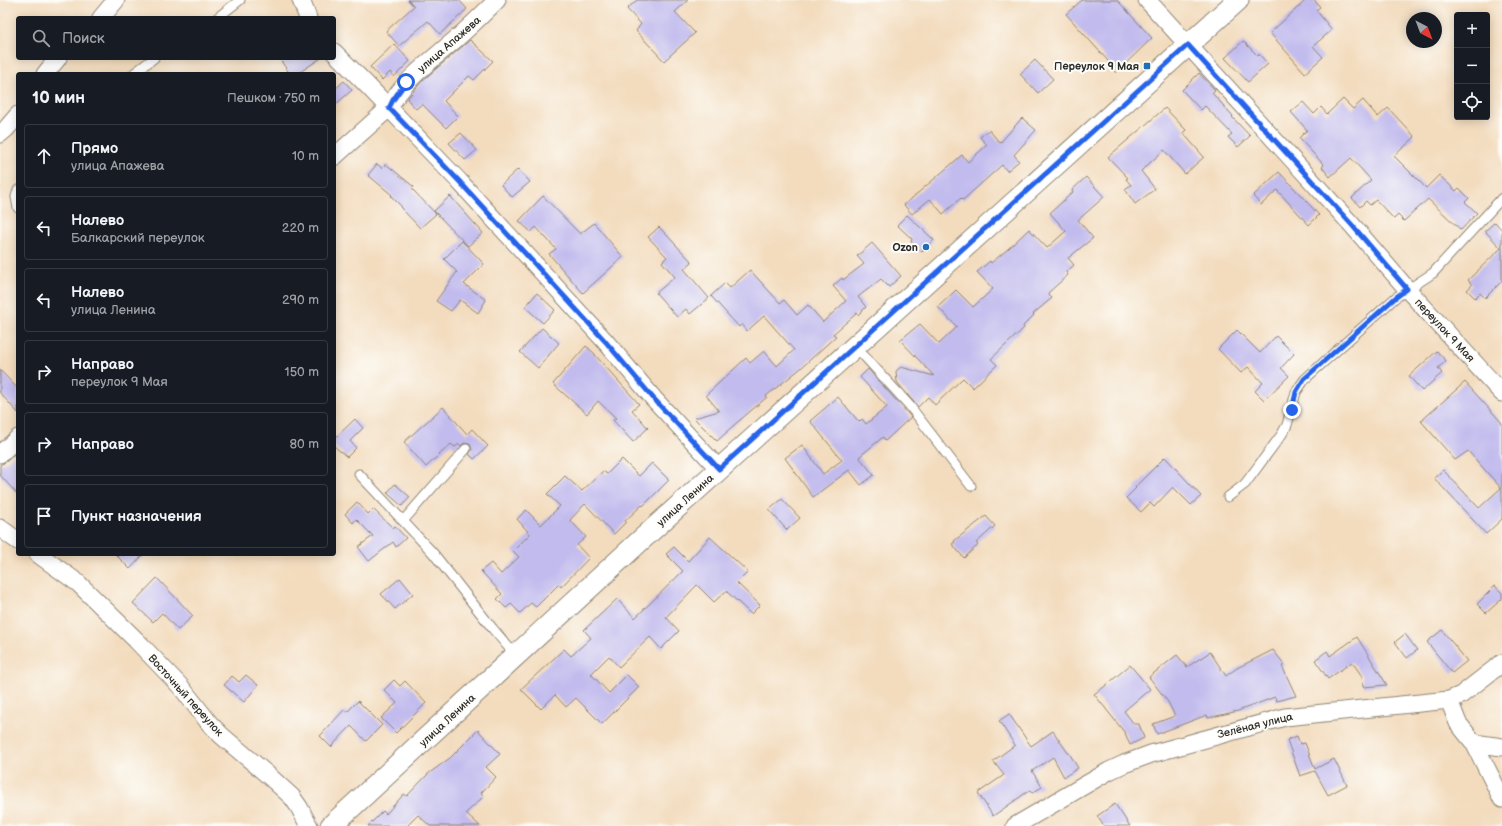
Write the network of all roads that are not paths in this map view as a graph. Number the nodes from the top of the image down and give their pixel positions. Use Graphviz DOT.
graph roads {
  1 [pos="116,0"];
  2 [pos="240,0"];
  3 [pos="301,0"];
  4 [pos="498,0"];
  5 [pos="1147,0"];
  6 [pos="1238,0"];
  7 [pos="103,16"];
  8 [pos="220,16"];
  9 [pos="307,16"];
  10 [pos="1188,45"];
  11 [pos="336,54"];
  12 [pos="56,60"];
  13 [pos="151,60"];
  14 [pos="47,72"];
  15 [pos="136,72"];
  16 [pos="389,108"];
  17 [pos="16,117"];
  18 [pos="0,134"];
  19 [pos="336,155"];
  20 [pos="1502,198"];
  21 [pos="1407,289"];
  22 [pos="856,346"];
  23 [pos="1502,393"];
  24 [pos="16,440"];
  25 [pos="466,449"];
  26 [pos="0,454"];
  27 [pos="719,469"];
  28 [pos="359,474"];
  29 [pos="971,486"];
  30 [pos="1228,497"];
  31 [pos="403,521"];
  32 [pos="0,528"];
  33 [pos="16,540"];
  34 [pos="41,556"];
  35 [pos="516,656"];
  36 [pos="1502,663"];
  37 [pos="1449,700"];
  38 [pos="1474,743"];
  39 [pos="1502,747"];
  40 [pos="1502,799"];
  41 [pos="309,826"];
  42 [pos="332,826"];
  43 [pos="1016,826"];
  1 -- 7 [label="street"];
  2 -- 8 [label="lane"];
  3 -- 9 [label="street"];
  4 -- 16 [label="street, улица Апажева"];
  5 -- 10 [label="street, переулок 9 Мая"];
  6 -- 10 [label="street, улица Ленина"];
  10 -- 21 [label="street, переулок 9 Мая"];
  10 -- 22 [label="street, улица Ленина"];
  11 -- 16 [label="street"];
  12 -- 14 [label="street"];
  13 -- 15 [label="lane"];
  16 -- 19 [label="street, улица Апажева"];
  16 -- 27 [label="street"];
  17 -- 18 [label="street"];
  20 -- 21 [label="lane"];
  21 -- 23 [label="street, переулок 9 Мая"];
  21 -- 30 [label="lane"];
  22 -- 27 [label="street, улица Ленина"];
  22 -- 29 [label="lane"];
  24 -- 26 [label="street"];
  25 -- 31 [label="lane"];
  27 -- 35 [label="street, улица Ленина"];
  28 -- 31 [label="lane"];
  31 -- 35 [label="lane"];
  32 -- 33 [label="street"];
  34 -- 41 [label="street, Восточный переулок"];
  35 -- 42 [label="street, улица Ленина"];
  36 -- 37 [label="street, Зелёная улица"];
  37 -- 38 [label="street"];
  37 -- 43 [label="street, Зелёная улица"];
  38 -- 39 [label="street"];
  38 -- 40 [label="street"];
}
